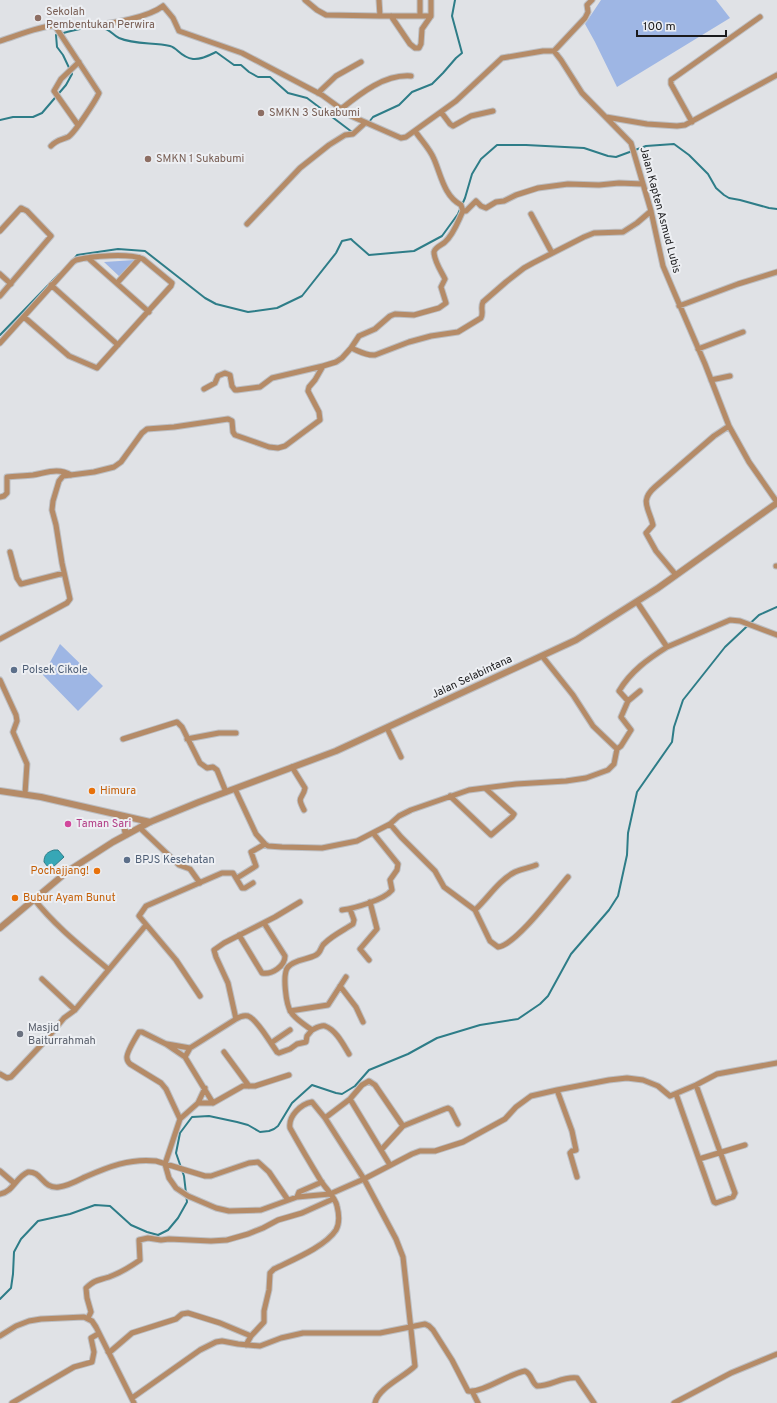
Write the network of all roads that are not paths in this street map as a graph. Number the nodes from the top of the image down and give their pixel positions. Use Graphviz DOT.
graph roads {
  1 [pos="305,0"];
  2 [pos="379,0"];
  3 [pos="420,0"];
  4 [pos="431,0"];
  5 [pos="592,0"];
  6 [pos="163,3"];
  7 [pos="420,15"];
  8 [pos="380,16"];
  9 [pos="391,16"];
  10 [pos="431,16"];
  11 [pos="760,17"];
  12 [pos="55,26"];
  13 [pos="0,41"];
  14 [pos="554,51"];
  15 [pos="79,62"];
  16 [pos="362,62"];
  17 [pos="777,75"];
  18 [pos="411,76"];
  19 [pos="318,93"];
  20 [pos="341,109"];
  21 [pos="493,111"];
  22 [pos="441,112"];
  23 [pos="605,117"];
  24 [pos="692,122"];
  25 [pos="366,123"];
  26 [pos="78,124"];
  27 [pos="415,131"];
  28 [pos="51,146"];
  29 [pos="643,184"];
  30 [pos="463,211"];
  31 [pos="651,211"];
  32 [pos="530,214"];
  33 [pos="247,224"];
  34 [pos="0,231"];
  35 [pos="552,253"];
  36 [pos="88,258"];
  37 [pos="140,258"];
  38 [pos="777,272"];
  39 [pos="0,274"];
  40 [pos="117,283"];
  41 [pos="11,284"];
  42 [pos="51,285"];
  43 [pos="0,296"];
  44 [pos="679,306"];
  45 [pos="149,312"];
  46 [pos="24,317"];
  47 [pos="742,332"];
  48 [pos="0,342"];
  49 [pos="118,345"];
  50 [pos="351,348"];
  51 [pos="698,349"];
  52 [pos="322,366"];
  53 [pos="730,376"];
  54 [pos="711,380"];
  55 [pos="204,389"];
  56 [pos="729,426"];
  57 [pos="71,475"];
  58 [pos="0,497"];
  59 [pos="777,503"];
  60 [pos="10,552"];
  61 [pos="64,573"];
  62 [pos="676,575"];
  63 [pos="637,602"];
  64 [pos="777,635"];
  65 [pos="1,637"];
  66 [pos="667,646"];
  67 [pos="542,656"];
  68 [pos="0,680"];
  69 [pos="640,691"];
  70 [pos="628,701"];
  71 [pos="387,728"];
  72 [pos="236,733"];
  73 [pos="123,739"];
  74 [pos="187,739"];
  75 [pos="618,749"];
  76 [pos="401,757"];
  77 [pos="292,767"];
  78 [pos="486,788"];
  79 [pos="235,789"];
  80 [pos="0,791"];
  81 [pos="226,792"];
  82 [pos="25,794"];
  83 [pos="450,796"];
  84 [pos="304,810"];
  85 [pos="122,816"];
  86 [pos="150,822"];
  87 [pos="390,824"];
  88 [pos="140,828"];
  89 [pos="373,833"];
  90 [pos="126,835"];
  91 [pos="265,844"];
  92 [pos="536,865"];
  93 [pos="568,877"];
  94 [pos="237,878"];
  95 [pos="200,883"];
  96 [pos="253,883"];
  97 [pos="34,899"];
  98 [pos="300,902"];
  99 [pos="370,902"];
  100 [pos="350,909"];
  101 [pos="342,910"];
  102 [pos="475,910"];
  103 [pos="264,923"];
  104 [pos="146,925"];
  105 [pos="0,928"];
  106 [pos="239,935"];
  107 [pos="369,960"];
  108 [pos="108,969"];
  109 [pos="346,977"];
  110 [pos="42,979"];
  111 [pos="340,986"];
  112 [pos="200,996"];
  113 [pos="75,1010"];
  114 [pos="290,1011"];
  115 [pos="236,1019"];
  116 [pos="363,1022"];
  117 [pos="290,1030"];
  118 [pos="312,1030"];
  119 [pos="271,1043"];
  120 [pos="166,1044"];
  121 [pos="190,1048"];
  122 [pos="224,1052"];
  123 [pos="349,1054"];
  124 [pos="185,1057"];
  125 [pos="777,1063"];
  126 [pos="0,1074"];
  127 [pos="289,1075"];
  128 [pos="696,1085"];
  129 [pos="248,1086"];
  130 [pos="205,1088"];
  131 [pos="557,1090"];
  132 [pos="676,1094"];
  133 [pos="350,1099"];
  134 [pos="213,1103"];
  135 [pos="198,1104"];
  136 [pos="325,1118"];
  137 [pos="180,1119"];
  138 [pos="458,1124"];
  139 [pos="402,1126"];
  140 [pos="745,1145"];
  141 [pos="382,1150"];
  142 [pos="719,1153"];
  143 [pos="699,1159"];
  144 [pos="165,1164"];
  145 [pos="390,1165"];
  146 [pos="0,1172"];
  147 [pos="577,1177"];
  148 [pos="364,1180"];
  149 [pos="322,1182"];
  150 [pos="14,1184"];
  151 [pos="0,1194"];
  152 [pos="330,1194"];
  153 [pos="297,1197"];
  154 [pos="333,1199"];
  155 [pos="288,1200"];
  156 [pos="88,1318"];
  157 [pos="410,1326"];
  158 [pos="98,1334"];
  159 [pos="0,1336"];
  160 [pos="251,1336"];
  161 [pos="246,1345"];
  162 [pos="108,1352"];
  163 [pos="777,1354"];
  164 [pos="472,1391"];
  165 [pos="133,1400"];
  166 [pos="12,1403"];
  167 [pos="375,1403"];
  168 [pos="478,1403"];
  169 [pos="594,1403"];
  170 [pos="674,1403"];
  1 -- 8 [label="street"];
  2 -- 8 [label="street"];
  3 -- 7 [label="street"];
  4 -- 10 [label="street"];
  5 -- 14 [label="street"];
  6 -- 12 [label="street"];
  6 -- 19 [label="street"];
  7 -- 9 [label="street"];
  7 -- 10 [label="street"];
  8 -- 9 [label="street"];
  9 -- 10 [label="street"];
  11 -- 24 [label="street"];
  12 -- 13 [label="street"];
  12 -- 15 [label="street"];
  14 -- 22 [label="street"];
  14 -- 23 [label="street, Jalan Kapten Asmud Lubis"];
  15 -- 26 [label="street"];
  15 -- 26 [label="street"];
  16 -- 19 [label="street"];
  17 -- 24 [label="street"];
  18 -- 20 [label="street"];
  19 -- 20 [label="street"];
  20 -- 25 [label="street"];
  21 -- 22 [label="street"];
  22 -- 27 [label="street"];
  23 -- 24 [label="street"];
  23 -- 29 [label="street, Jalan Kapten Asmud Lubis"];
  25 -- 27 [label="street"];
  25 -- 33 [label="street"];
  26 -- 28 [label="street"];
  27 -- 30 [label="street"];
  29 -- 30 [label="street"];
  29 -- 31 [label="street, Jalan Kapten Asmud Lubis"];
  30 -- 50 [label="street"];
  31 -- 35 [label="street"];
  31 -- 44 [label="street, Jalan Kapten Asmud Lubis"];
  32 -- 35 [label="street"];
  34 -- 41 [label="street"];
  35 -- 50 [label="street"];
  36 -- 37 [label="street"];
  36 -- 40 [label="street"];
  36 -- 42 [label="street"];
  37 -- 40 [label="street"];
  37 -- 45 [label="street"];
  38 -- 44 [label="street"];
  39 -- 41 [label="street"];
  40 -- 45 [label="street"];
  41 -- 43 [label="street"];
  42 -- 46 [label="street"];
  42 -- 49 [label="street"];
  44 -- 51 [label="street, Jalan Kapten Asmud Lubis"];
  45 -- 49 [label="street"];
  46 -- 48 [label="street"];
  46 -- 49 [label="street"];
  47 -- 51 [label="street"];
  50 -- 52 [label="street"];
  51 -- 54 [label="street, Jalan Kapten Asmud Lubis"];
  52 -- 55 [label="street"];
  52 -- 57 [label="street"];
  53 -- 54 [label="street"];
  54 -- 56 [label="street, Jalan Kapten Asmud Lubis"];
  56 -- 59 [label="street, Jalan Kapten Asmud Lubis"];
  56 -- 62 [label="street"];
  57 -- 58 [label="street"];
  57 -- 61 [label="street"];
  59 -- 62 [label="street, Jalan Selabintana"];
  60 -- 61 [label="street"];
  61 -- 65 [label="street"];
  62 -- 63 [label="street, Jalan Selabintana"];
  63 -- 66 [label="street"];
  63 -- 67 [label="street, Jalan Selabintana"];
  64 -- 66 [label="street"];
  66 -- 70 [label="street"];
  67 -- 71 [label="street, Jalan Selabintana"];
  67 -- 75 [label="street"];
  68 -- 82 [label="street"];
  69 -- 70 [label="street"];
  70 -- 75 [label="street"];
  71 -- 76 [label="street"];
  71 -- 77 [label="street, Jalan Selabintana"];
  72 -- 74 [label="street"];
  73 -- 74 [label="street"];
  74 -- 81 [label="street"];
  75 -- 78 [label="street"];
  77 -- 79 [label="street, Jalan Selabintana"];
  77 -- 84 [label="street"];
  78 -- 83 [label="street"];
  78 -- 83 [label="street"];
  79 -- 81 [label="street, Jalan Selabintana"];
  79 -- 91 [label="street"];
  80 -- 82 [label="street"];
  81 -- 86 [label="street, Jalan Selabintana"];
  82 -- 85 [label="street"];
  83 -- 87 [label="street"];
  85 -- 86 [label="street"];
  85 -- 90 [label="street"];
  86 -- 88 [label="street, Jalan Selabintana"];
  87 -- 89 [label="street"];
  87 -- 102 [label="street"];
  88 -- 90 [label="street, Jalan Selabintana"];
  88 -- 95 [label="street"];
  89 -- 91 [label="street"];
  89 -- 99 [label="street"];
  90 -- 97 [label="street, Jalan Selabintana"];
  91 -- 94 [label="street"];
  92 -- 102 [label="street"];
  93 -- 102 [label="street"];
  94 -- 95 [label="street"];
  94 -- 96 [label="street"];
  95 -- 104 [label="street"];
  97 -- 105 [label="street, Jalan Selabintana"];
  97 -- 108 [label="street"];
  98 -- 103 [label="street"];
  99 -- 100 [label="street"];
  99 -- 107 [label="street"];
  100 -- 101 [label="street"];
  100 -- 114 [label="street"];
  103 -- 106 [label="street"];
  103 -- 106 [label="street"];
  104 -- 108 [label="street"];
  104 -- 112 [label="street"];
  106 -- 115 [label="street"];
  108 -- 113 [label="street"];
  109 -- 111 [label="street"];
  110 -- 113 [label="street"];
  111 -- 114 [label="street"];
  111 -- 116 [label="street"];
  113 -- 126 [label="street"];
  114 -- 118 [label="street"];
  115 -- 119 [label="street"];
  115 -- 121 [label="street"];
  117 -- 119 [label="street"];
  118 -- 119 [label="street"];
  118 -- 123 [label="street"];
  120 -- 121 [label="street"];
  120 -- 124 [label="street"];
  120 -- 137 [label="street"];
  121 -- 124 [label="street"];
  122 -- 129 [label="street"];
  124 -- 130 [label="street"];
  125 -- 128 [label="street"];
  127 -- 129 [label="street"];
  128 -- 132 [label="street"];
  128 -- 142 [label="street"];
  129 -- 134 [label="street"];
  130 -- 134 [label="street"];
  130 -- 135 [label="street"];
  131 -- 132 [label="street"];
  131 -- 145 [label="street"];
  131 -- 147 [label="street"];
  132 -- 143 [label="street"];
  133 -- 136 [label="street"];
  133 -- 139 [label="street"];
  133 -- 141 [label="street"];
  134 -- 135 [label="street"];
  135 -- 137 [label="street"];
  136 -- 148 [label="street"];
  136 -- 149 [label="street"];
  137 -- 144 [label="street"];
  138 -- 139 [label="street"];
  139 -- 141 [label="street"];
  140 -- 142 [label="street"];
  141 -- 145 [label="street"];
  142 -- 143 [label="street"];
  142 -- 143 [label="street"];
  144 -- 150 [label="street"];
  144 -- 155 [label="street"];
  144 -- 155 [label="street"];
  145 -- 148 [label="street"];
  146 -- 150 [label="street"];
  148 -- 152 [label="street"];
  148 -- 157 [label="street"];
  149 -- 152 [label="street"];
  149 -- 153 [label="street"];
  150 -- 151 [label="street"];
  152 -- 153 [label="street"];
  152 -- 154 [label="street"];
  153 -- 155 [label="street"];
  154 -- 156 [label="street"];
  154 -- 160 [label="street"];
  156 -- 158 [label="street"];
  156 -- 159 [label="street"];
  157 -- 161 [label="street"];
  157 -- 164 [label="street"];
  157 -- 167 [label="street"];
  158 -- 162 [label="street"];
  158 -- 166 [label="street"];
  160 -- 161 [label="street"];
  160 -- 162 [label="street"];
  161 -- 165 [label="street"];
  162 -- 165 [label="street"];
  163 -- 170 [label="street"];
  164 -- 168 [label="street"];
  164 -- 169 [label="street"];
}
